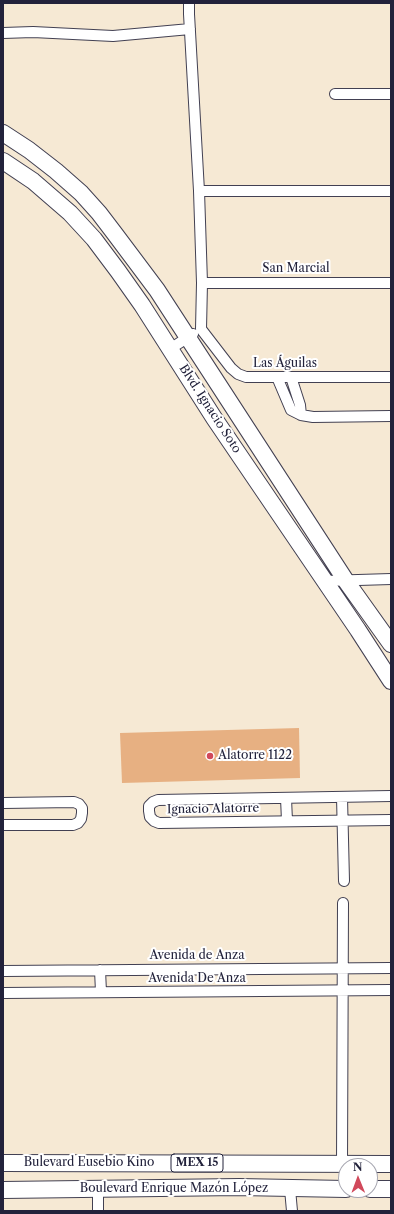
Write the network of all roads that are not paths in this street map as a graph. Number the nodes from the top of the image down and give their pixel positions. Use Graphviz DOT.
graph roads {
  1 [pos="189,3"];
  2 [pos="190,29"];
  3 [pos="3,33"];
  4 [pos="335,94"];
  5 [pos="391,94"];
  6 [pos="3,133"];
  7 [pos="3,161"];
  8 [pos="199,191"];
  9 [pos="391,191"];
  10 [pos="391,282"];
  11 [pos="202,283"];
  12 [pos="194,333"];
  13 [pos="170,349"];
  14 [pos="277,377"];
  15 [pos="291,377"];
  16 [pos="391,377"];
  17 [pos="301,415"];
  18 [pos="391,416"];
  19 [pos="391,578"];
  20 [pos="346,581"];
  21 [pos="326,582"];
  22 [pos="391,644"];
  23 [pos="391,681"];
  24 [pos="391,796"];
  25 [pos="342,797"];
  26 [pos="286,798"];
  27 [pos="3,803"];
  28 [pos="391,820"];
  29 [pos="342,821"];
  30 [pos="287,822"];
  31 [pos="3,825"];
  32 [pos="344,882"];
  33 [pos="343,903"];
  34 [pos="342,968"];
  35 [pos="391,968"];
  36 [pos="100,970"];
  37 [pos="3,972"];
  38 [pos="391,990"];
  39 [pos="342,991"];
  40 [pos="101,992"];
  41 [pos="3,993"];
  42 [pos="342,1158"];
  43 [pos="3,1163"];
  44 [pos="338,1164"];
  45 [pos="378,1164"];
  46 [pos="391,1164"];
  47 [pos="98,1188"];
  48 [pos="290,1189"];
  49 [pos="338,1189"];
  50 [pos="378,1189"];
  51 [pos="391,1189"];
  52 [pos="3,1190"];
  53 [pos="98,1211"];
  54 [pos="292,1211"];
  1 -- 2 [label="street"];
  2 -- 3 [label="street"];
  2 -- 8 [label="street"];
  4 -- 5 [label="street"];
  6 -- 12 [label="main road, Blvd. Ignacio Soto"];
  7 -- 13 [label="main road, Blvd. Ignacio Soto"];
  8 -- 9 [label="street"];
  8 -- 11 [label="street"];
  10 -- 11 [label="street, San Marcial"];
  11 -- 12 [label="street"];
  12 -- 13 [label="street"];
  12 -- 14 [label="street, Las Águilas"];
  12 -- 20 [label="main road, Blvd. Ignacio Soto"];
  13 -- 21 [label="main road, Blvd. Ignacio Soto"];
  14 -- 15 [label="street, Las Águilas"];
  14 -- 17 [label="street"];
  15 -- 16 [label="street, Las Águilas"];
  15 -- 17 [label="street"];
  17 -- 18 [label="street"];
  19 -- 20 [label="street"];
  20 -- 21 [label="street"];
  20 -- 22 [label="main road, Blvd. Ignacio Soto"];
  21 -- 23 [label="main road, Blvd. Ignacio Soto"];
  24 -- 25 [label="street, Ignacio Alatorre"];
  25 -- 26 [label="street, Ignacio Alatorre"];
  25 -- 29 [label="street"];
  26 -- 30 [label="street"];
  26 -- 30 [label="street, Ignacio Alatorre"];
  27 -- 31 [label="street"];
  28 -- 29 [label="street, Ignacio Alatorre"];
  29 -- 30 [label="street, Ignacio Alatorre"];
  29 -- 32 [label="street"];
  33 -- 34 [label="street"];
  34 -- 35 [label="street, Avenida de Anza"];
  34 -- 36 [label="street, Avenida de Anza"];
  34 -- 39 [label="street"];
  36 -- 37 [label="street, Avenida de Anza"];
  36 -- 40 [label="street"];
  38 -- 39 [label="street, Avenida De Anza"];
  39 -- 40 [label="street, Avenida De Anza"];
  39 -- 42 [label="street"];
  40 -- 41 [label="street, Avenida De Anza"];
  43 -- 44 [label="main road, Bulevard Eusebio Kino / MEX 15"];
  45 -- 46 [label="main road, Bulevard Eusebio Kino / MEX 15"];
  47 -- 48 [label="main road, Boulevard Enrique Mazón López / MEX 15"];
  47 -- 52 [label="main road, Boulevard Enrique Mazón López / MEX 15"];
  47 -- 53 [label="street"];
  48 -- 49 [label="main road, Boulevard Enrique Mazón López / MEX 15"];
  48 -- 54 [label="street"];
  50 -- 51 [label="main road"];
}
